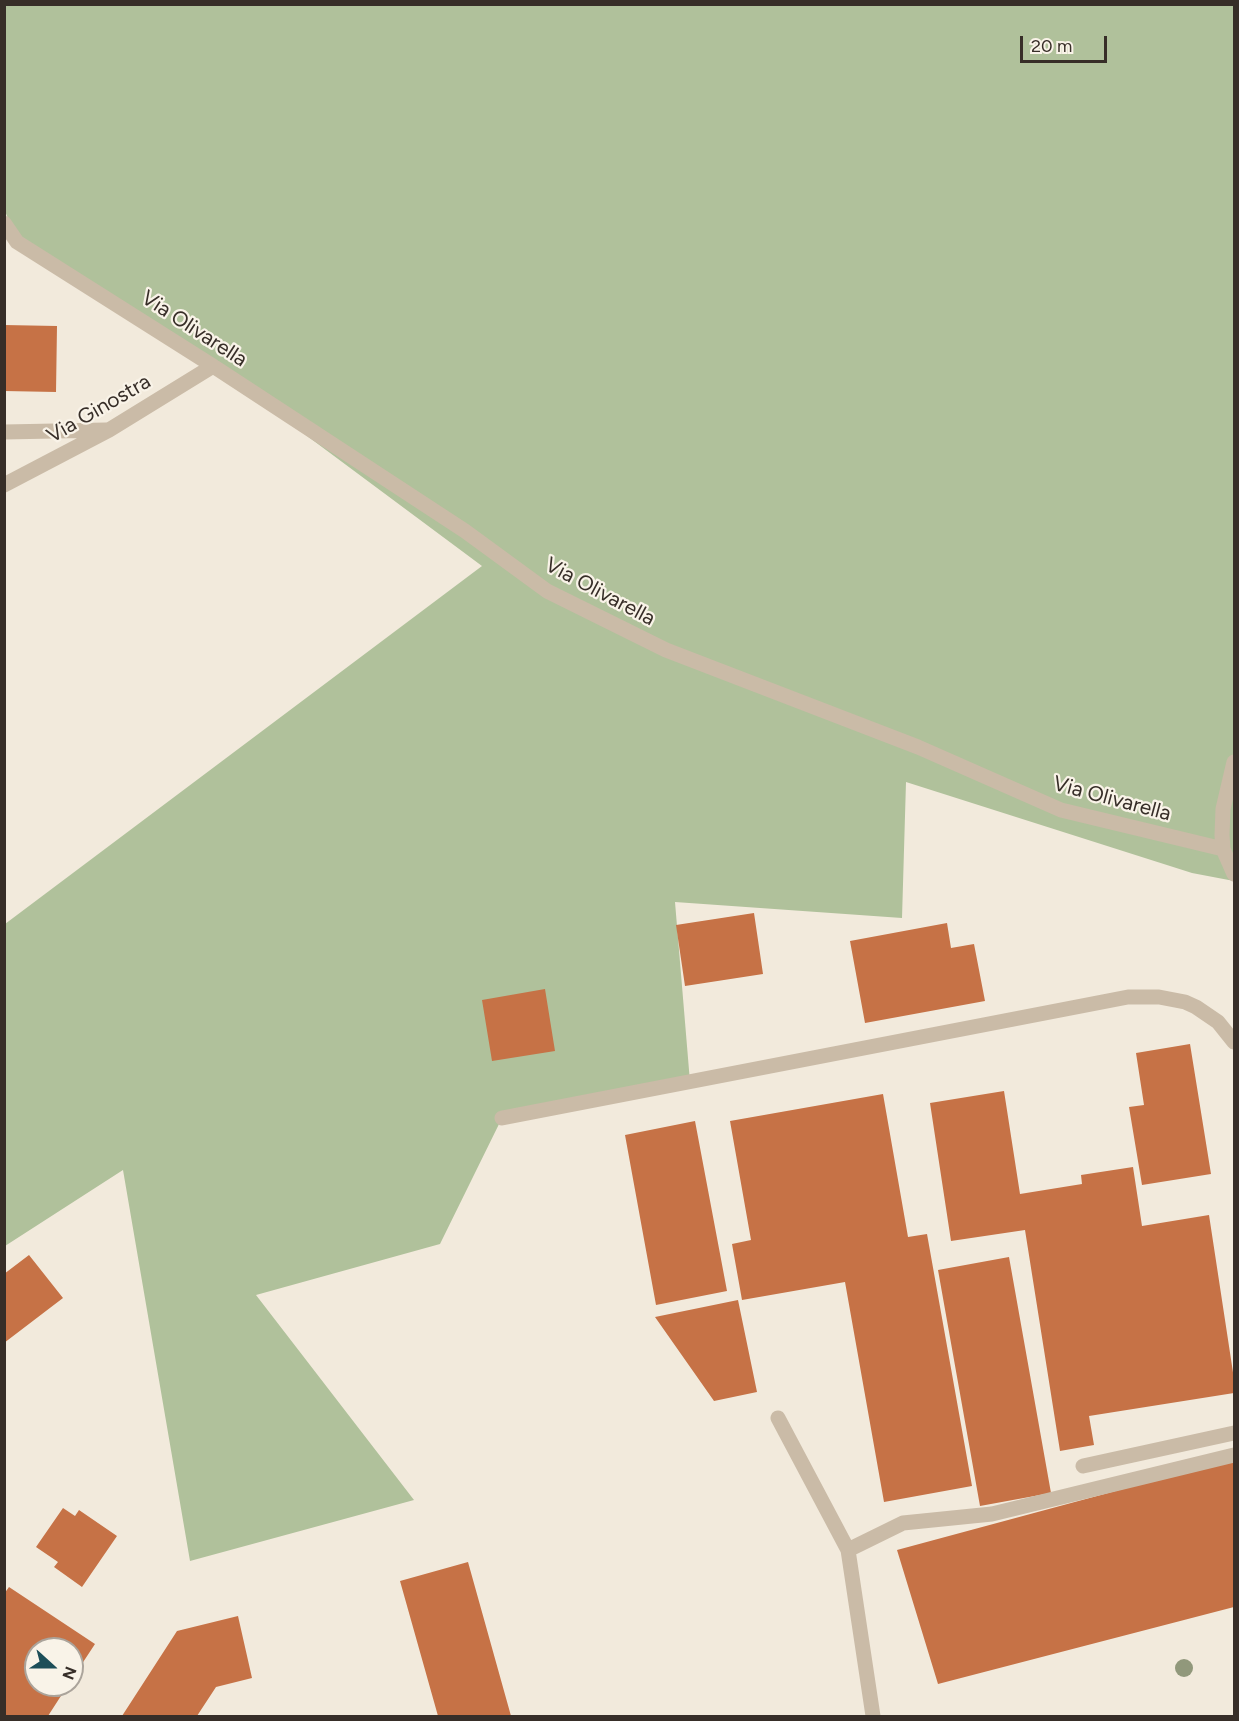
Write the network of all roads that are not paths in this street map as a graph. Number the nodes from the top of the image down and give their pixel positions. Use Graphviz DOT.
graph roads {
  1 [pos="4,222"];
  2 [pos="213,366"];
  3 [pos="109,430"];
  4 [pos="4,432"];
  5 [pos="4,485"];
  6 [pos="1234,762"];
  7 [pos="1223,849"];
  8 [pos="1234,874"];
  9 [pos="1234,1042"];
  10 [pos="502,1118"];
  11 [pos="778,1418"];
  12 [pos="1234,1433"];
  13 [pos="1234,1455"];
  14 [pos="1083,1466"];
  15 [pos="848,1550"];
  16 [pos="873,1716"];
  1 -- 2 [label="street, Via Olivarella"];
  2 -- 3 [label="street, Via Ginostra"];
  2 -- 7 [label="street, Via Olivarella"];
  3 -- 4 [label="street"];
  3 -- 5 [label="street, Via Ginostra"];
  6 -- 7 [label="street"];
  7 -- 8 [label="street"];
  9 -- 10 [label="street"];
  11 -- 15 [label="street"];
  12 -- 14 [label="street"];
  13 -- 15 [label="street"];
  15 -- 16 [label="street"];
}
